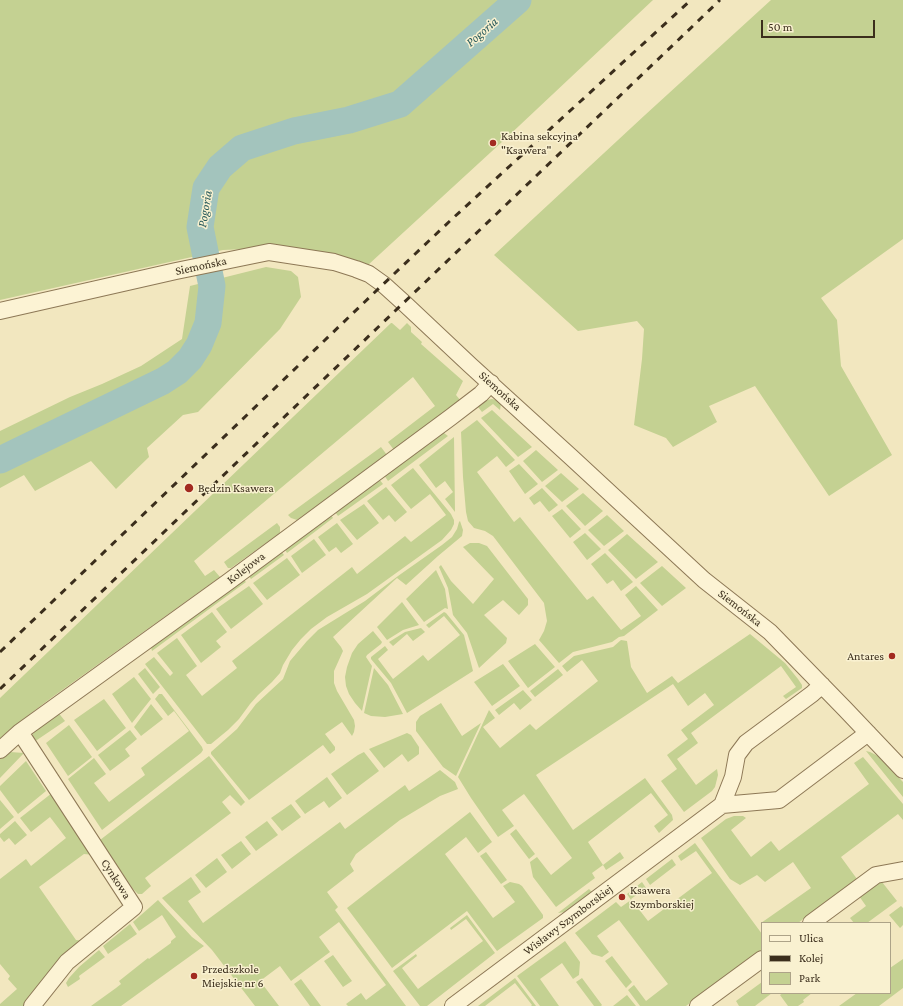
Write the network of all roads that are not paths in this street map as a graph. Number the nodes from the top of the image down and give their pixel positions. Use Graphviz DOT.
graph roads {
  1 [pos="0,310"];
  2 [pos="491,383"];
  3 [pos="822,685"];
  4 [pos="20,732"];
  5 [pos="868,733"];
  6 [pos="0,750"];
  7 [pos="903,770"];
  8 [pos="722,805"];
  9 [pos="903,870"];
  10 [pos="812,922"];
  11 [pos="761,960"];
  12 [pos="32,1006"];
  13 [pos="453,1006"];
  14 [pos="698,1006"];
  1 -- 2 [label="street, Siemońska"];
  2 -- 3 [label="street, Siemońska"];
  2 -- 4 [label="street, Kolejowa"];
  3 -- 5 [label="street, Siemońska"];
  3 -- 8 [label="street"];
  4 -- 6 [label="street, Kolejowa"];
  4 -- 12 [label="street, Cynkowa"];
  5 -- 7 [label="street, Siemońska"];
  5 -- 8 [label="street"];
  8 -- 13 [label="street, Wisławy Szymborskiej"];
  9 -- 10 [label="street"];
  11 -- 14 [label="street"];
}
